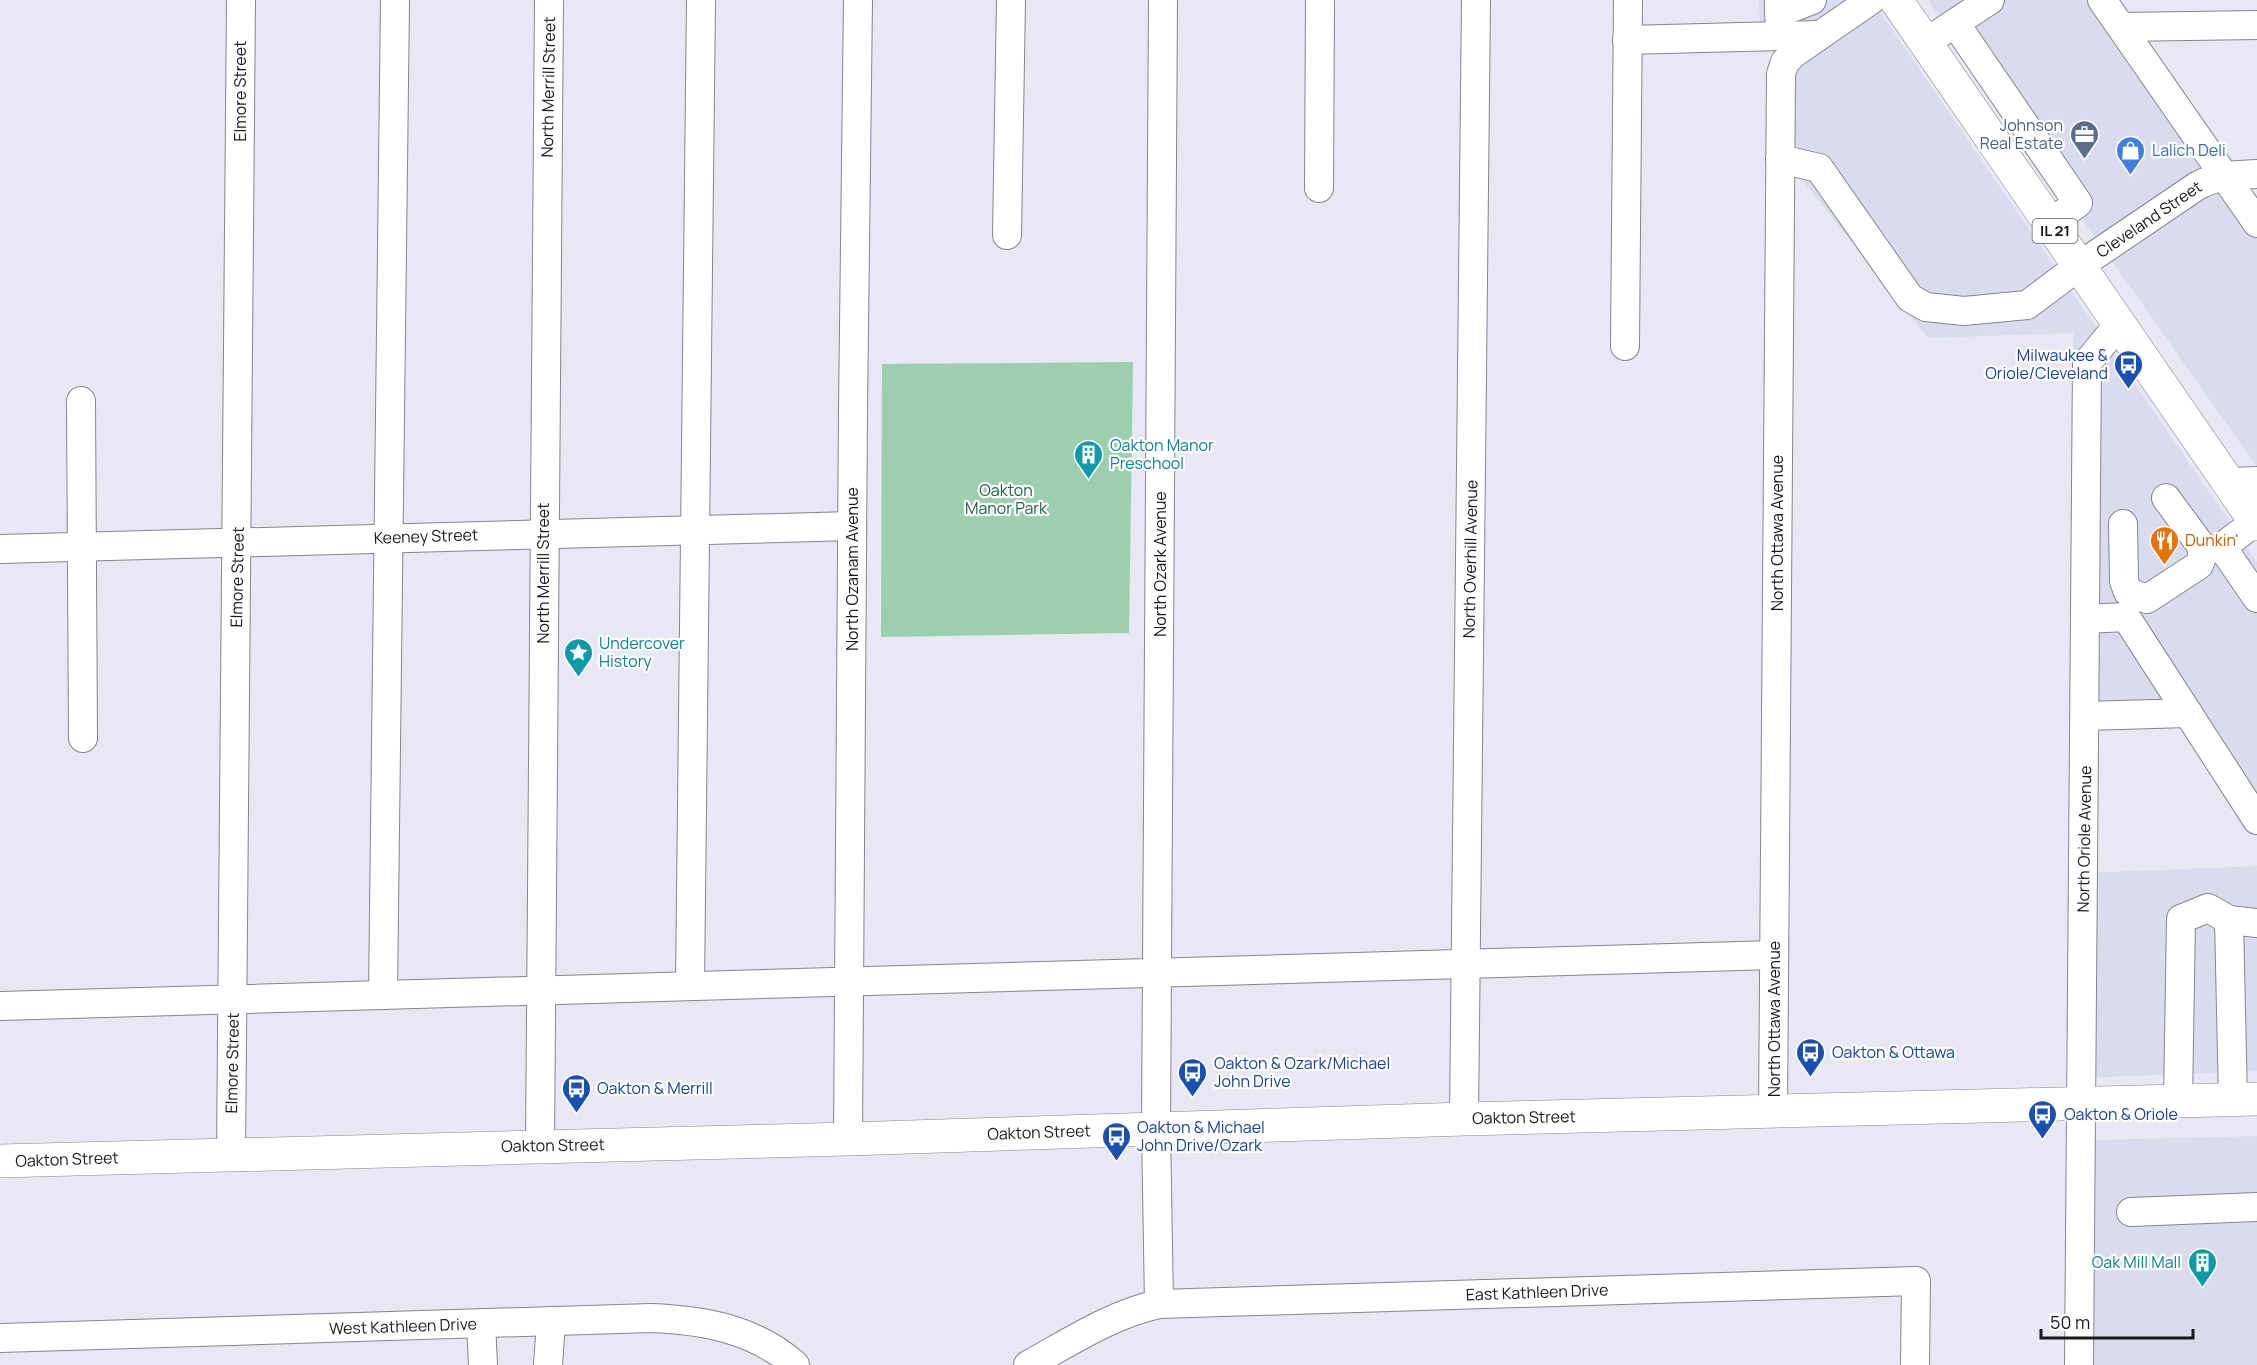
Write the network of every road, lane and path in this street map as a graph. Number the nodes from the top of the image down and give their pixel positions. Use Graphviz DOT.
graph roads {
  1 [pos="241,0"];
  2 [pos="395,0"];
  3 [pos="549,0"];
  4 [pos="701,0"];
  5 [pos="858,0"];
  6 [pos="1011,0"];
  7 [pos="1163,0"];
  8 [pos="1320,0"];
  9 [pos="1476,0"];
  10 [pos="1628,0"];
  11 [pos="1812,0"];
  12 [pos="1871,0"];
  13 [pos="1896,0"];
  14 [pos="1990,0"];
  15 [pos="2102,0"];
  16 [pos="1780,16"];
  17 [pos="1955,23"];
  18 [pos="2257,24"];
  19 [pos="2121,27"];
  20 [pos="1819,35"];
  21 [pos="1627,40"];
  22 [pos="1925,42"];
  23 [pos="1780,159"];
  24 [pos="2257,174"];
  25 [pos="2225,175"];
  26 [pos="1319,188"];
  27 [pos="2050,223"];
  28 [pos="2257,223"];
  29 [pos="1008,234"];
  30 [pos="2079,266"];
  31 [pos="2119,324"];
  32 [pos="1625,346"];
  33 [pos="81,400"];
  34 [pos="2243,481"];
  35 [pos="2166,498"];
  36 [pos="2256,523"];
  37 [pos="2123,524"];
  38 [pos="852,526"];
  39 [pos="696,530"];
  40 [pos="544,533"];
  41 [pos="388,537"];
  42 [pos="237,542"];
  43 [pos="82,546"];
  44 [pos="0,549"];
  45 [pos="2257,598"];
  46 [pos="2086,619"];
  47 [pos="2188,713"];
  48 [pos="2085,716"];
  49 [pos="83,738"];
  50 [pos="2257,820"];
  51 [pos="2229,920"];
  52 [pos="2257,923"];
  53 [pos="1774,955"];
  54 [pos="1465,964"];
  55 [pos="1157,973"];
  56 [pos="849,982"];
  57 [pos="690,986"];
  58 [pos="540,990"];
  59 [pos="382,995"];
  60 [pos="232,999"];
  61 [pos="0,1006"];
  62 [pos="2245,1100"];
  63 [pos="2178,1101"];
  64 [pos="2081,1103"];
  65 [pos="1773,1111"];
  66 [pos="1464,1119"];
  67 [pos="1156,1128"];
  68 [pos="848,1139"];
  69 [pos="540,1146"];
  70 [pos="231,1154"];
  71 [pos="0,1161"];
  72 [pos="2257,1207"];
  73 [pos="2131,1212"];
  74 [pos="1159,1304"];
  75 [pos="551,1321"];
  76 [pos="481,1323"];
  77 [pos="0,1338"];
  78 [pos="483,1365"];
  79 [pos="548,1365"];
  80 [pos="795,1365"];
  81 [pos="1028,1365"];
  82 [pos="1915,1365"];
  83 [pos="2079,1365"];
  1 -- 42 [label="street, Elmore Street"];
  2 -- 41 [label="street"];
  3 -- 40 [label="street, North Merrill Street"];
  4 -- 39 [label="street"];
  5 -- 38 [label="street, North Ozanam Avenue"];
  6 -- 29 [label="street"];
  7 -- 55 [label="street, North Ozark Avenue"];
  8 -- 26 [label="street"];
  9 -- 54 [label="street, North Overhill Avenue"];
  10 -- 21 [label="street"];
  11 -- 16 [label="street"];
  12 -- 20 [label="street, North Ottawa Avenue"];
  13 -- 22 [label="main road, IL 21"];
  14 -- 17 [label="street"];
  15 -- 19 [label="street"];
  16 -- 20 [label="street"];
  16 -- 21 [label="street"];
  17 -- 22 [label="street"];
  17 -- 27 [label="street"];
  18 -- 19 [label="street"];
  19 -- 25 [label="street"];
  20 -- 23 [label="street, North Ottawa Avenue"];
  21 -- 32 [label="street"];
  22 -- 27 [label="main road, IL 21"];
  23 -- 30 [label="street, Cleveland Street"];
  23 -- 53 [label="street, North Ottawa Avenue"];
  24 -- 25 [label="street, Cleveland Street"];
  25 -- 28 [label="street"];
  25 -- 30 [label="street, Cleveland Street"];
  27 -- 30 [label="main road, IL 21"];
  30 -- 31 [label="main road, IL 21"];
  31 -- 34 [label="main road, IL 21"];
  31 -- 46 [label="street, North Oriole Avenue"];
  33 -- 43 [label="street"];
  34 -- 36 [label="main road, IL 21"];
  35 -- 37 [label="street"];
  36 -- 45 [label="street"];
  38 -- 39 [label="street, Keeney Street"];
  38 -- 56 [label="street, North Ozanam Avenue"];
  39 -- 40 [label="street, Keeney Street"];
  39 -- 57 [label="street"];
  40 -- 41 [label="street, Keeney Street"];
  40 -- 58 [label="street, North Merrill Street"];
  41 -- 42 [label="street, Keeney Street"];
  41 -- 59 [label="street"];
  42 -- 43 [label="street, Keeney Street"];
  42 -- 60 [label="street, Elmore Street"];
  43 -- 44 [label="street, Keeney Street"];
  43 -- 49 [label="street"];
  46 -- 47 [label="street"];
  46 -- 48 [label="street, North Oriole Avenue"];
  47 -- 48 [label="street"];
  47 -- 50 [label="street"];
  48 -- 64 [label="street, North Oriole Avenue"];
  51 -- 52 [label="street"];
  51 -- 62 [label="street"];
  51 -- 63 [label="street"];
  53 -- 54 [label="street"];
  53 -- 65 [label="street, North Ottawa Avenue"];
  54 -- 55 [label="street"];
  54 -- 66 [label="street, North Overhill Avenue"];
  55 -- 56 [label="street"];
  55 -- 67 [label="street, North Ozark Avenue"];
  56 -- 57 [label="street"];
  56 -- 68 [label="street, North Ozanam Avenue"];
  57 -- 58 [label="street"];
  58 -- 59 [label="street"];
  58 -- 69 [label="street, North Merrill Street"];
  59 -- 60 [label="street"];
  60 -- 61 [label="street"];
  60 -- 70 [label="street, Elmore Street"];
  62 -- 63 [label="main road, Oakton Street"];
  63 -- 64 [label="main road, Oakton Street"];
  64 -- 65 [label="main road, Oakton Street"];
  64 -- 83 [label="street, North Oriole Avenue"];
  65 -- 66 [label="main road, Oakton Street"];
  66 -- 67 [label="main road, Oakton Street"];
  67 -- 68 [label="main road, Oakton Street"];
  67 -- 74 [label="street, North Ozark Avenue"];
  68 -- 69 [label="main road, Oakton Street"];
  69 -- 70 [label="main road, Oakton Street"];
  70 -- 71 [label="main road, Oakton Street"];
  72 -- 73 [label="street"];
  74 -- 81 [label="street, East Kathleen Drive"];
  74 -- 82 [label="street, East Kathleen Drive"];
  75 -- 76 [label="street, West Kathleen Drive"];
  75 -- 79 [label="street"];
  75 -- 80 [label="street, West Kathleen Drive"];
  76 -- 77 [label="street, West Kathleen Drive"];
  76 -- 78 [label="street"];
}
